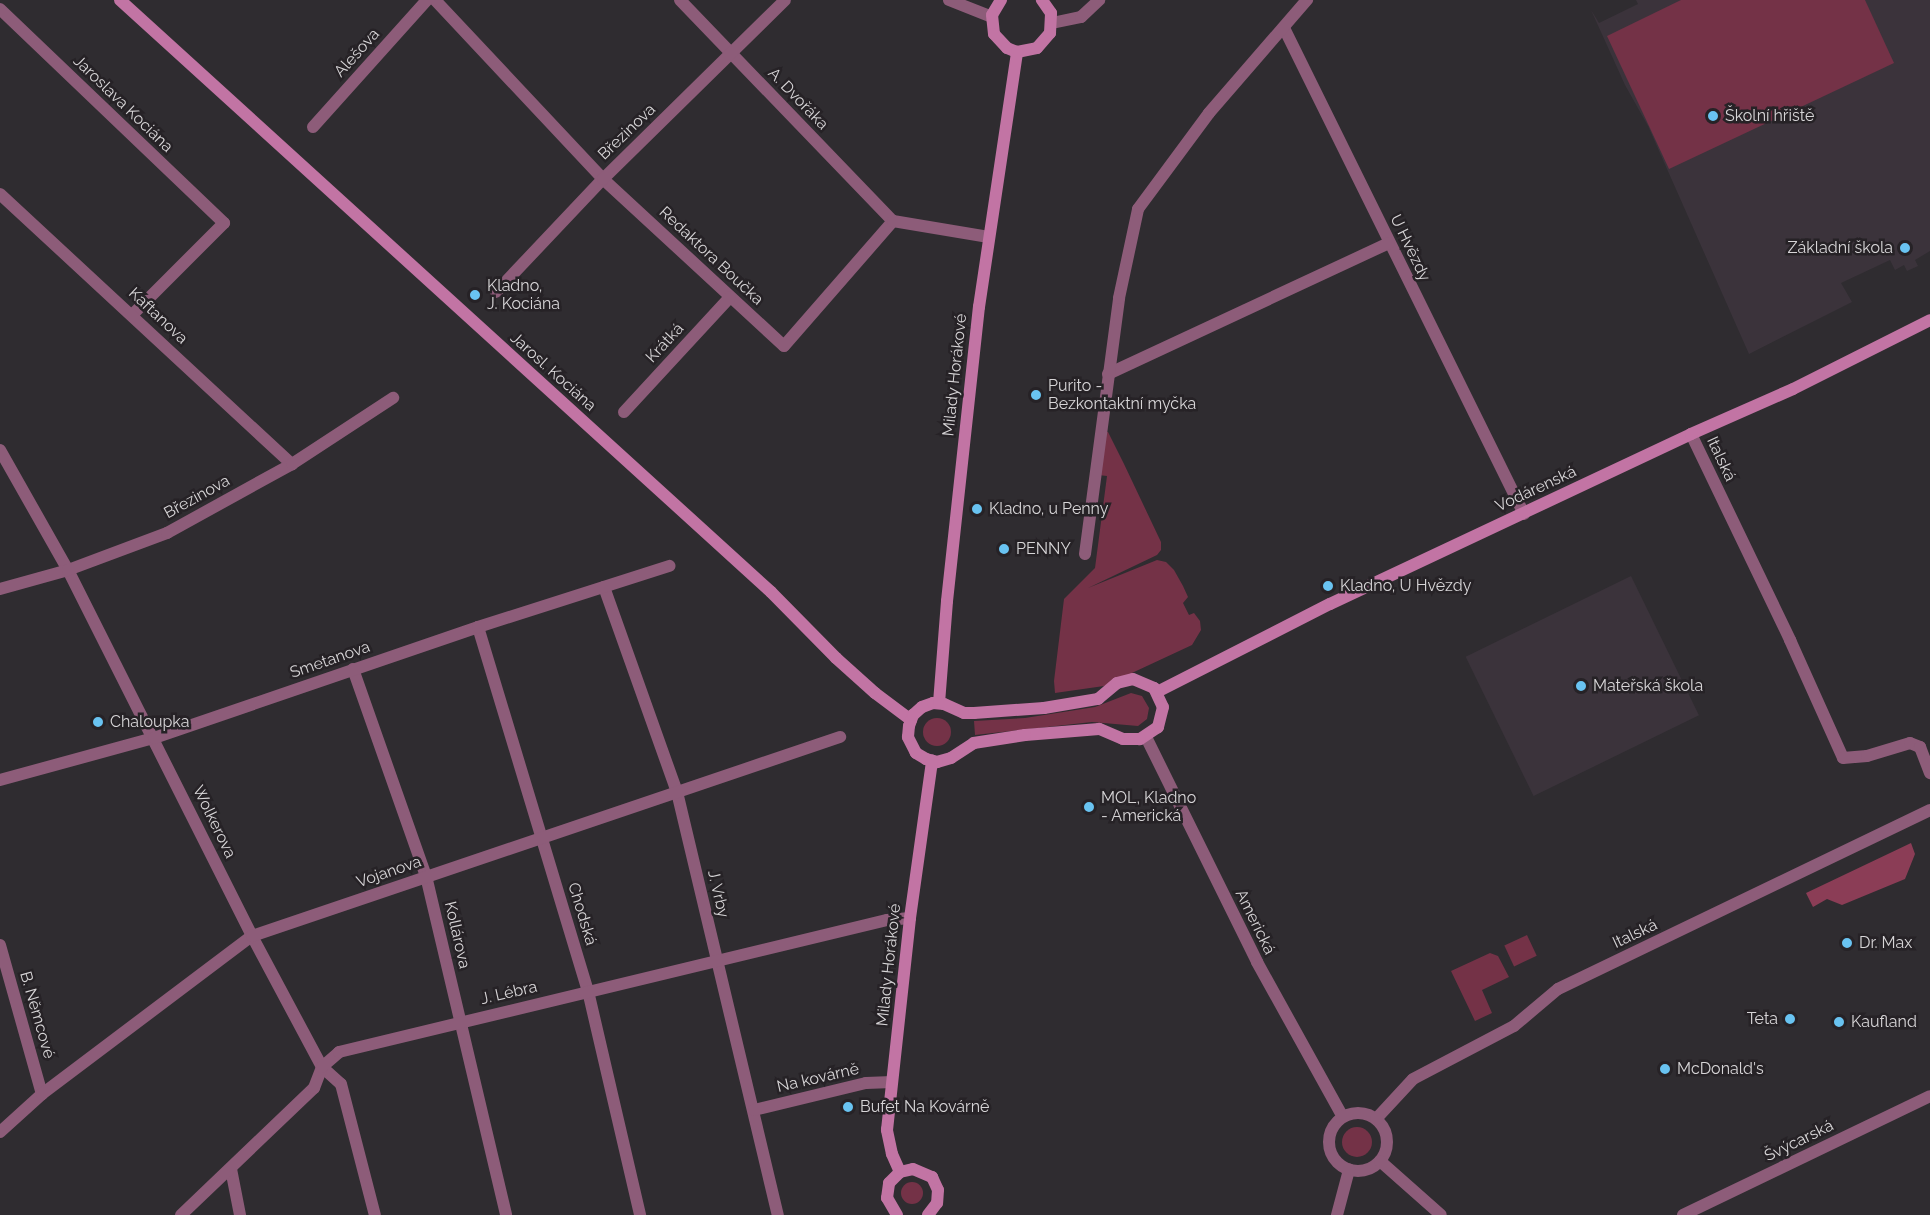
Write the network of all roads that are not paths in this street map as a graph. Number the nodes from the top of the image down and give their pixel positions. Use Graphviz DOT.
graph roads {
  1 [pos="120,0"];
  2 [pos="427,0"];
  3 [pos="435,0"];
  4 [pos="680,0"];
  5 [pos="785,0"];
  6 [pos="949,0"];
  7 [pos="1001,0"];
  8 [pos="1042,0"];
  9 [pos="1099,0"];
  10 [pos="1307,0"];
  11 [pos="0,9"];
  12 [pos="992,18"];
  13 [pos="1052,23"];
  14 [pos="1284,28"];
  15 [pos="1017,52"];
  16 [pos="732,54"];
  17 [pos="313,128"];
  18 [pos="603,179"];
  19 [pos="0,194"];
  20 [pos="893,221"];
  21 [pos="989,237"];
  22 [pos="1389,243"];
  23 [pos="496,292"];
  24 [pos="730,297"];
  25 [pos="132,315"];
  26 [pos="1930,320"];
  27 [pos="1108,374"];
  28 [pos="393,398"];
  29 [pos="624,412"];
  30 [pos="1691,434"];
  31 [pos="0,450"];
  32 [pos="292,464"];
  33 [pos="1524,514"];
  34 [pos="1084,554"];
  35 [pos="669,566"];
  36 [pos="68,570"];
  37 [pos="604,588"];
  38 [pos="0,589"];
  39 [pos="478,627"];
  40 [pos="353,669"];
  41 [pos="1157,692"];
  42 [pos="939,703"];
  43 [pos="911,720"];
  44 [pos="1146,737"];
  45 [pos="154,738"];
  46 [pos="840,738"];
  47 [pos="932,761"];
  48 [pos="1930,773"];
  49 [pos="0,780"];
  50 [pos="677,792"];
  51 [pos="1929,812"];
  52 [pos="542,837"];
  53 [pos="426,876"];
  54 [pos="910,918"];
  55 [pos="252,936"];
  56 [pos="0,945"];
  57 [pos="717,960"];
  58 [pos="588,991"];
  59 [pos="461,1021"];
  60 [pos="322,1067"];
  61 [pos="891,1082"];
  62 [pos="42,1094"];
  63 [pos="1930,1096"];
  64 [pos="754,1110"];
  65 [pos="1342,1117"];
  66 [pos="1376,1119"];
  67 [pos="0,1132"];
  68 [pos="1380,1161"];
  69 [pos="231,1169"];
  70 [pos="1349,1170"];
  71 [pos="900,1172"];
  72 [pos="933,1213"];
  73 [pos="1685,1213"];
  74 [pos="893,1214"];
  75 [pos="181,1215"];
  76 [pos="240,1215"];
  77 [pos="375,1215"];
  78 [pos="506,1215"];
  79 [pos="640,1215"];
  80 [pos="778,1215"];
  81 [pos="1336,1215"];
  82 [pos="1441,1215"];
  1 -- 43 [label="main road, Jarosl. Kociána"];
  2 -- 17 [label="street, Alešova"];
  3 -- 18 [label="street, Redaktora Boučka"];
  4 -- 16 [label="street, A. Dvořáka"];
  5 -- 16 [label="street, Březinova"];
  6 -- 12 [label="street"];
  7 -- 12 [label="main road"];
  8 -- 13 [label="main road"];
  9 -- 13 [label="street"];
  10 -- 14 [label="street"];
  11 -- 25 [label="street, Jaroslava Kociána"];
  12 -- 15 [label="main road"];
  13 -- 15 [label="main road"];
  14 -- 22 [label="street, U Hvězdy"];
  14 -- 27 [label="street"];
  15 -- 21 [label="main road, Milady Horákové"];
  16 -- 18 [label="street, Březinova"];
  16 -- 20 [label="street, A. Dvořáka"];
  18 -- 23 [label="street, Březinova"];
  18 -- 24 [label="street, Redaktora Boučka"];
  19 -- 25 [label="street, Kaftanova"];
  20 -- 21 [label="street"];
  20 -- 24 [label="street, Redaktora Boučka"];
  21 -- 42 [label="main road, Milady Horákové"];
  22 -- 27 [label="street"];
  22 -- 33 [label="street, U Hvězdy"];
  24 -- 29 [label="street, Krátká"];
  25 -- 32 [label="street, Kaftanova"];
  26 -- 30 [label="main road, Vodárenská"];
  27 -- 34 [label="street"];
  28 -- 32 [label="street, Březinova"];
  30 -- 33 [label="main road, Vodárenská"];
  30 -- 48 [label="street, Italská"];
  31 -- 36 [label="street, Wolkerova"];
  32 -- 36 [label="street, Březinova"];
  33 -- 41 [label="main road, Vodárenská"];
  35 -- 37 [label="street, Smetanova"];
  36 -- 38 [label="street, Březinova"];
  36 -- 45 [label="street, Wolkerova"];
  37 -- 39 [label="street, Smetanova"];
  37 -- 50 [label="street, J. Vrby"];
  39 -- 40 [label="street, Smetanova"];
  39 -- 52 [label="street, Chodská"];
  40 -- 45 [label="street, Smetanova"];
  40 -- 53 [label="street, Kollárova"];
  41 -- 42 [label="main road"];
  41 -- 44 [label="main road"];
  42 -- 43 [label="main road"];
  43 -- 47 [label="main road"];
  44 -- 47 [label="main road"];
  44 -- 65 [label="street, Americká"];
  45 -- 49 [label="street, Smetanova"];
  45 -- 55 [label="street, Wolkerova"];
  46 -- 50 [label="street, Vojanova"];
  47 -- 54 [label="main road, Milady Horákové"];
  50 -- 52 [label="street, Vojanova"];
  50 -- 57 [label="street, J. Vrby"];
  51 -- 66 [label="street, Italská"];
  52 -- 53 [label="street, Vojanova"];
  52 -- 58 [label="street, Chodská"];
  53 -- 55 [label="street, Vojanova"];
  53 -- 59 [label="street, Kollárova"];
  54 -- 57 [label="street, J. Lébra"];
  54 -- 61 [label="main road, Milady Horákové"];
  55 -- 60 [label="street, Wolkerova"];
  55 -- 62 [label="street, Vojanova"];
  56 -- 62 [label="street, B. Němcové"];
  57 -- 58 [label="street, J. Lébra"];
  57 -- 64 [label="street, J. Vrby"];
  58 -- 59 [label="street, J. Lébra"];
  58 -- 79 [label="street, Chodská"];
  59 -- 60 [label="street, J. Lébra"];
  59 -- 78 [label="street, Kollárova"];
  60 -- 69 [label="street, J. Lébra"];
  60 -- 77 [label="street, Wolkerova"];
  61 -- 64 [label="street, Na kovárně"];
  61 -- 71 [label="main road, Milady Horákové"];
  62 -- 67 [label="street, Vojanova"];
  63 -- 73 [label="street, Švýcarská"];
  64 -- 80 [label="street, J. Vrby"];
  65 -- 66 [label="street"];
  65 -- 70 [label="street"];
  66 -- 68 [label="street"];
  68 -- 70 [label="street"];
  68 -- 82 [label="street"];
  69 -- 75 [label="street, J. Lébra"];
  69 -- 76 [label="street"];
  70 -- 81 [label="street"];
  71 -- 72 [label="main road"];
  71 -- 74 [label="main road"];
}
